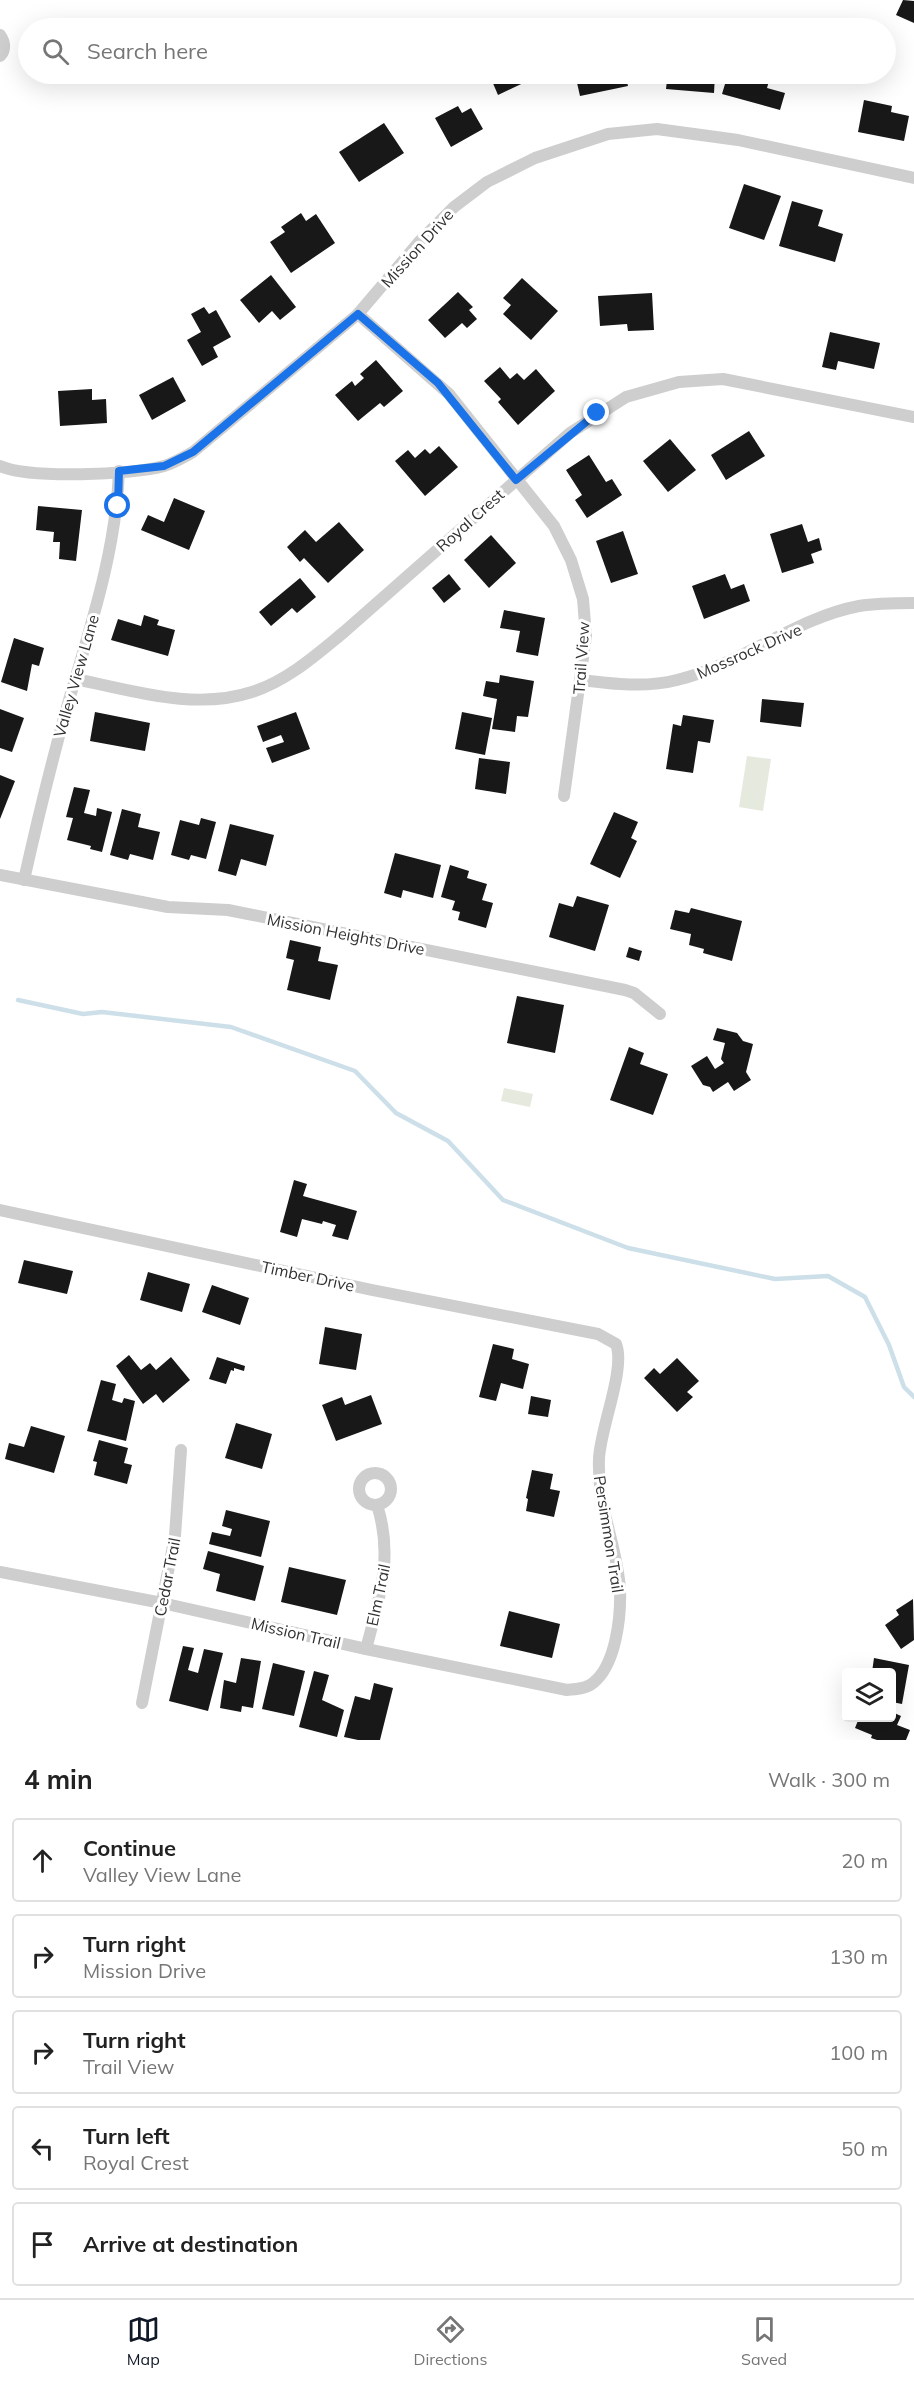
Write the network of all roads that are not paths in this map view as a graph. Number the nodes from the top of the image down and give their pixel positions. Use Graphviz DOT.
graph roads {
  1 [pos="0,35"];
  2 [pos="0,56"];
  3 [pos="914,178"];
  4 [pos="358,314"];
  5 [pos="914,417"];
  6 [pos="0,466"];
  7 [pos="119,471"];
  8 [pos="516,480"];
  9 [pos="914,603"];
  10 [pos="75,679"];
  11 [pos="582,680"];
  12 [pos="564,796"];
  13 [pos="0,875"];
  14 [pos="24,880"];
  15 [pos="660,1014"];
  16 [pos="0,1210"];
  17 [pos="615,1344"];
  18 [pos="181,1450"];
  19 [pos="377,1505"];
  20 [pos="0,1572"];
  21 [pos="162,1603"];
  22 [pos="366,1649"];
  23 [pos="592,1685"];
  24 [pos="142,1702"];
  1 -- 2 [label="street"];
  3 -- 4 [label="street, Mission Drive"];
  4 -- 7 [label="street, Mission Drive"];
  4 -- 8 [label="street, Trail View"];
  5 -- 8 [label="street, Royal Crest"];
  6 -- 7 [label="street, Mission Drive"];
  7 -- 10 [label="street, Valley View Lane"];
  8 -- 10 [label="street, Royal Crest"];
  8 -- 11 [label="street, Trail View"];
  9 -- 11 [label="street, Mossrock Drive"];
  10 -- 14 [label="street, Valley View Lane"];
  11 -- 12 [label="street, Trail View"];
  13 -- 14 [label="street, Mission Heights Drive"];
  14 -- 15 [label="street, Mission Heights Drive"];
  16 -- 17 [label="street, Timber Drive"];
  17 -- 23 [label="street, Persimmon Trail"];
  18 -- 21 [label="street, Cedar Trail"];
  19 -- 22 [label="street, Elm Trail"];
  20 -- 21 [label="street, Mission Trail"];
  21 -- 22 [label="street, Mission Trail"];
  21 -- 24 [label="street, Cedar Trail"];
  22 -- 23 [label="street, Mission Trail"];
}
